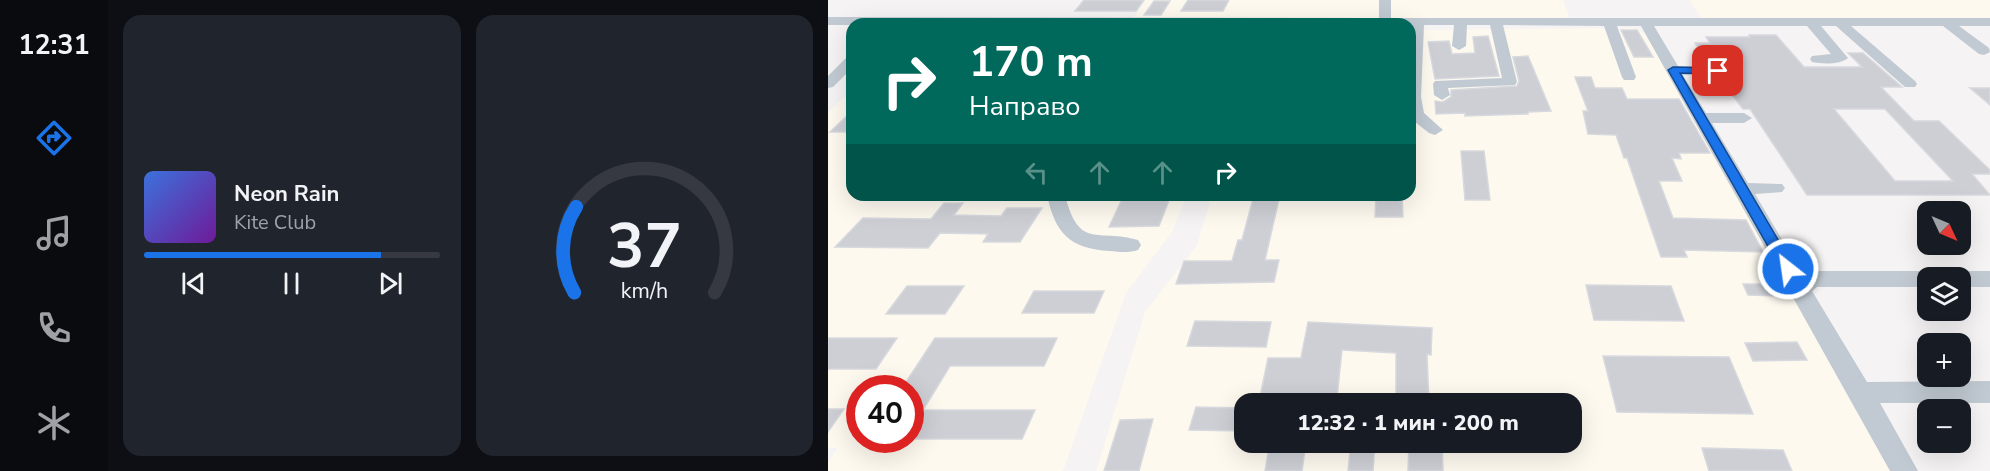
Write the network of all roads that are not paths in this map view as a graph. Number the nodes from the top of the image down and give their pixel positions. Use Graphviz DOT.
graph roads {
  1 [pos="1385,0"];
  2 [pos="1590,6"];
  3 [pos="1990,13"];
  4 [pos="1385,18"];
  5 [pos="1990,20"];
  6 [pos="828,21"];
  7 [pos="846,22"];
  8 [pos="1418,22"];
  9 [pos="1461,22"];
  10 [pos="1496,22"];
  11 [pos="1602,22"];
  12 [pos="1645,22"];
  13 [pos="1811,22"];
  14 [pos="1839,22"];
  15 [pos="1895,22"];
  16 [pos="1946,22"];
  17 [pos="1909,34"];
  18 [pos="1416,44"];
  19 [pos="1459,46"];
  20 [pos="1984,51"];
  21 [pos="1817,59"];
  22 [pos="846,66"];
  23 [pos="1673,70"];
  24 [pos="1718,71"];
  25 [pos="1629,77"];
  26 [pos="828,84"];
  27 [pos="1910,84"];
  28 [pos="1442,95"];
  29 [pos="1416,116"];
  30 [pos="1701,118"];
  31 [pos="1744,118"];
  32 [pos="1435,130"];
  33 [pos="1776,188"];
  34 [pos="1742,189"];
  35 [pos="1058,201"];
  36 [pos="1131,245"];
  37 [pos="1917,279"];
  38 [pos="1971,279"];
  39 [pos="1990,279"];
  40 [pos="1800,289"];
  41 [pos="1990,392"];
  42 [pos="1860,393"];
  43 [pos="1905,471"];
  1 -- 4 [label="street"];
  2 -- 11 [label="street"];
  3 -- 5 [label="street"];
  5 -- 16 [label="street"];
  6 -- 7 [label="street"];
  8 -- 9 [label="street"];
  8 -- 18 [label="street"];
  9 -- 10 [label="street"];
  9 -- 19 [label="street"];
  10 -- 11 [label="street"];
  10 -- 28 [label="street"];
  11 -- 12 [label="street"];
  11 -- 25 [label="street"];
  12 -- 13 [label="street"];
  12 -- 23 [label="street"];
  13 -- 14 [label="street"];
  13 -- 21 [label="street"];
  14 -- 15 [label="street"];
  14 -- 27 [label="street"];
  15 -- 16 [label="street"];
  15 -- 17 [label="street"];
  16 -- 20 [label="street"];
  22 -- 26 [label="street"];
  23 -- 24 [label="street"];
  23 -- 30 [label="street"];
  29 -- 32 [label="street"];
  30 -- 31 [label="street"];
  30 -- 34 [label="street"];
  33 -- 34 [label="street"];
  34 -- 40 [label="street"];
  35 -- 36 [label="street"];
  37 -- 40 [label="street"];
  38 -- 39 [label="street"];
  40 -- 42 [label="street"];
  41 -- 42 [label="street"];
  42 -- 43 [label="street"];
}
